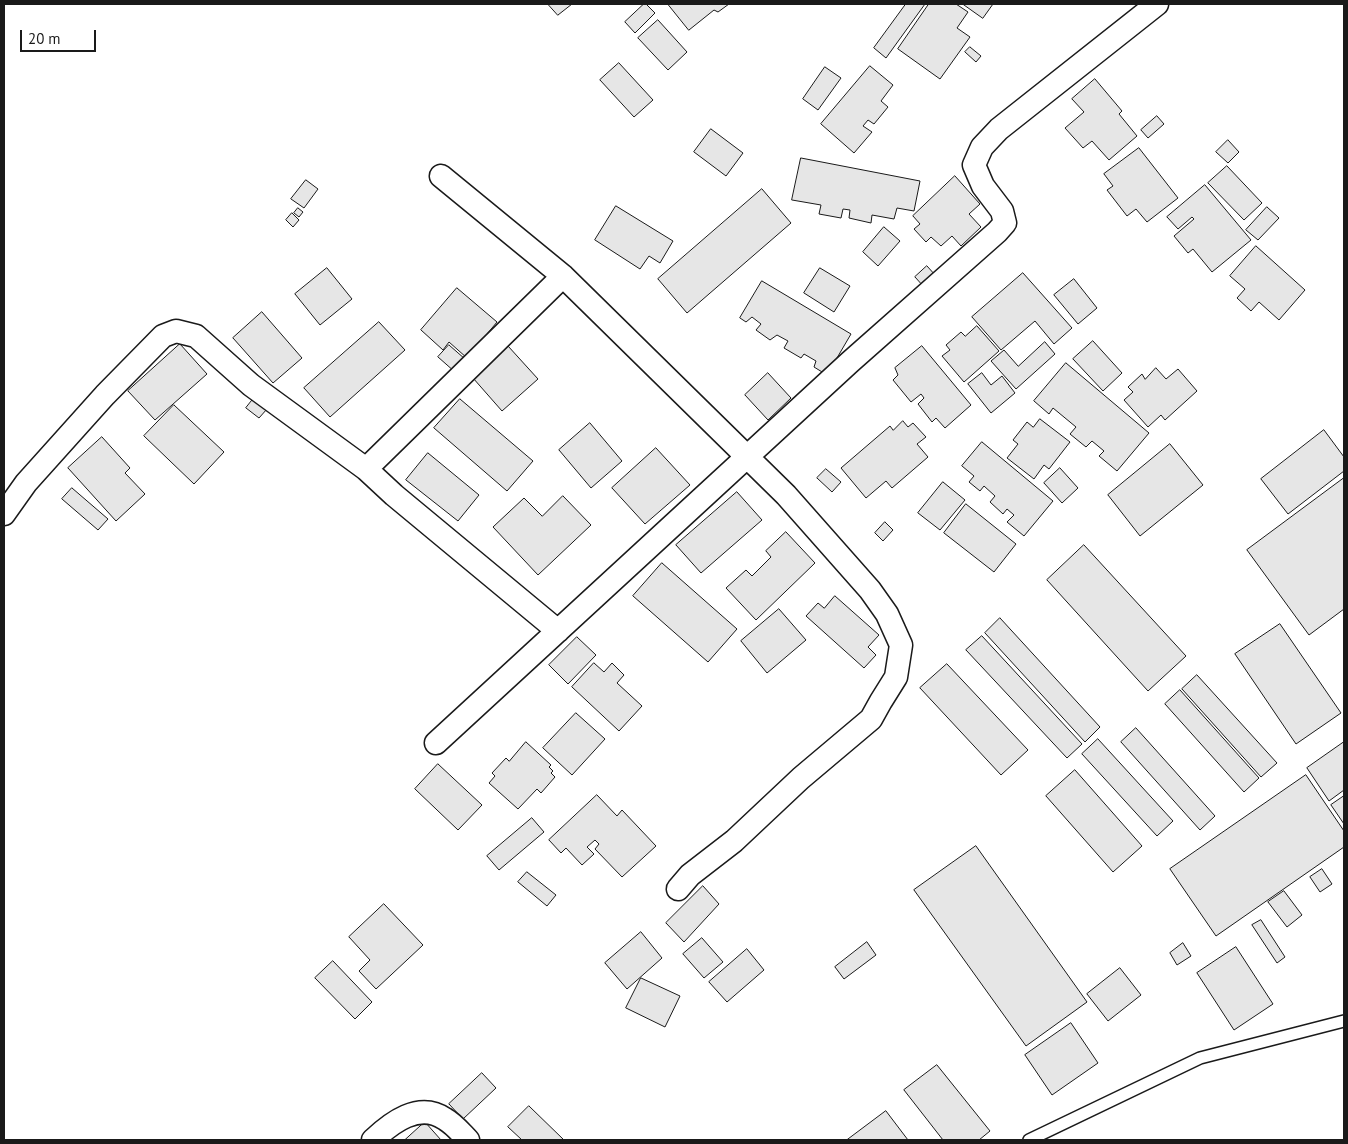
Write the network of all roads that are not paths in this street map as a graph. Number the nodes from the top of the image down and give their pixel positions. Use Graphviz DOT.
graph roads {
  1 [pos="1157,4"];
  2 [pos="441,176"];
  3 [pos="563,276"];
  4 [pos="747,456"];
  5 [pos="366,469"];
  6 [pos="4,514"];
  7 [pos="558,631"];
  8 [pos="436,743"];
  9 [pos="678,888"];
  10 [pos="1344,1021"];
  11 [pos="373,1140"];
  12 [pos="468,1140"];
  13 [pos="1029,1140"];
  1 -- 4 [label="street"];
  2 -- 3 [label="street"];
  3 -- 4 [label="street"];
  3 -- 5 [label="street"];
  4 -- 7 [label="street"];
  4 -- 9 [label="street"];
  5 -- 6 [label="street"];
  5 -- 7 [label="street"];
  7 -- 8 [label="street"];
  10 -- 13 [label="lane"];
  11 -- 12 [label="street"];
}
